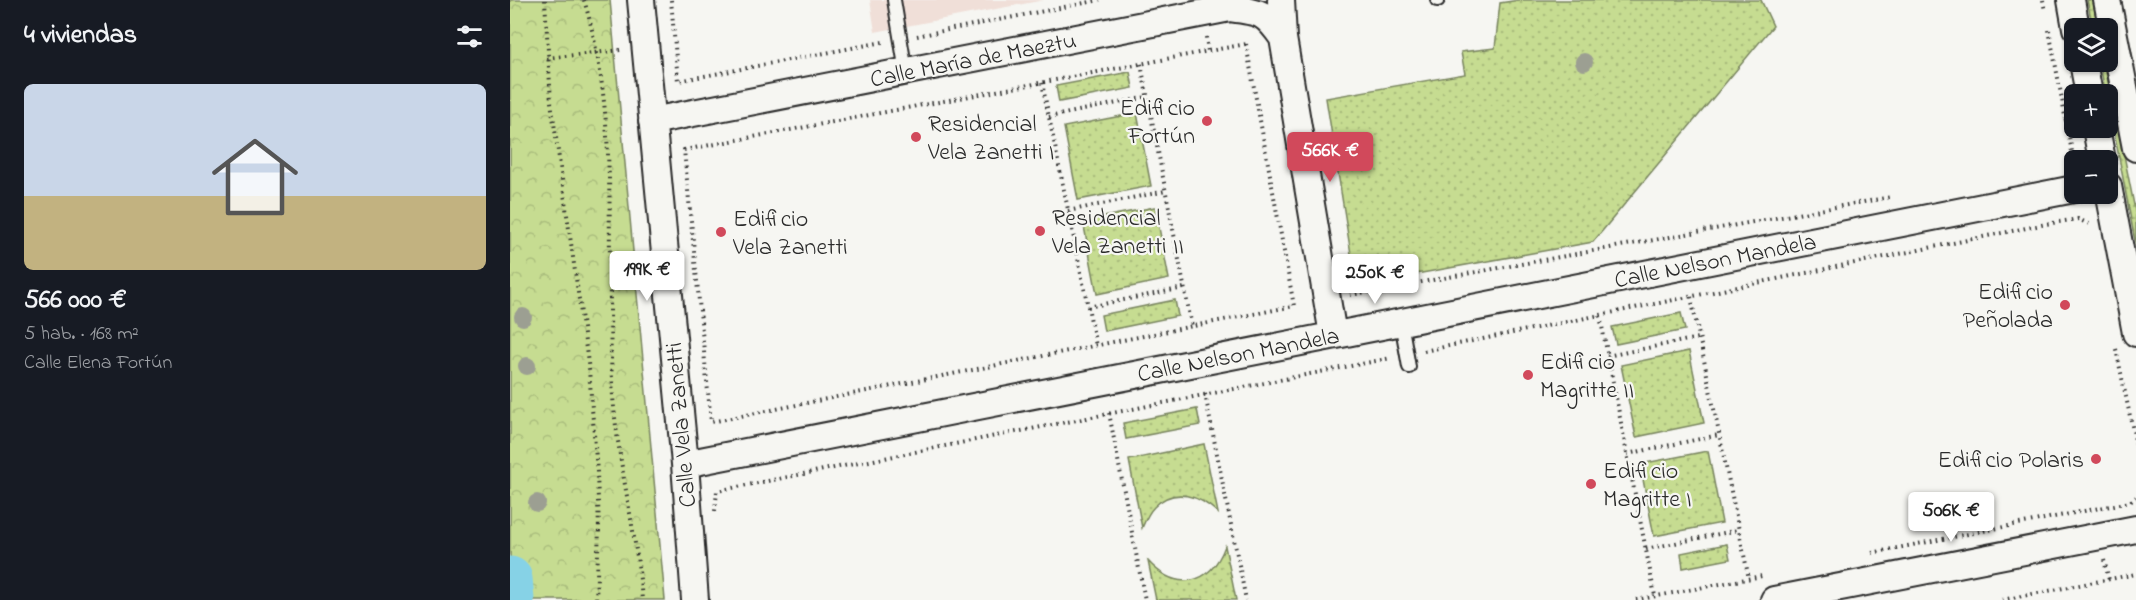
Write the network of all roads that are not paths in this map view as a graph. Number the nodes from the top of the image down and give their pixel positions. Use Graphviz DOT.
graph roads {
  1 [pos="641,0"];
  2 [pos="894,0"];
  3 [pos="1281,0"];
  4 [pos="2071,0"];
  5 [pos="2107,0"];
  6 [pos="2074,18"];
  7 [pos="1283,38"];
  8 [pos="906,72"];
  9 [pos="652,121"];
  10 [pos="2136,148"];
  11 [pos="2064,191"];
  12 [pos="2110,204"];
  13 [pos="1401,322"];
  14 [pos="1333,335"];
  15 [pos="2125,337"];
  16 [pos="1409,367"];
  17 [pos="685,464"];
  18 [pos="2136,529"];
  19 [pos="695,600"];
  20 [pos="1774,600"];
  1 -- 9 [label="street, Calle Vela Zanetti"];
  2 -- 8 [label="lane"];
  3 -- 7 [label="street"];
  4 -- 6 [label="street"];
  5 -- 10 [label="street"];
  7 -- 8 [label="street, Calle María de Maeztu"];
  7 -- 14 [label="street"];
  8 -- 9 [label="street, Calle María de Maeztu"];
  9 -- 17 [label="street, Calle Vela Zanetti"];
  11 -- 13 [label="street, Calle Nelson Mandela"];
  12 -- 15 [label="street"];
  13 -- 14 [label="street, Calle Nelson Mandela"];
  13 -- 16 [label="lane"];
  14 -- 17 [label="street, Calle Nelson Mandela"];
  17 -- 19 [label="street, Calle Vela Zanetti"];
  18 -- 20 [label="street"];
}
